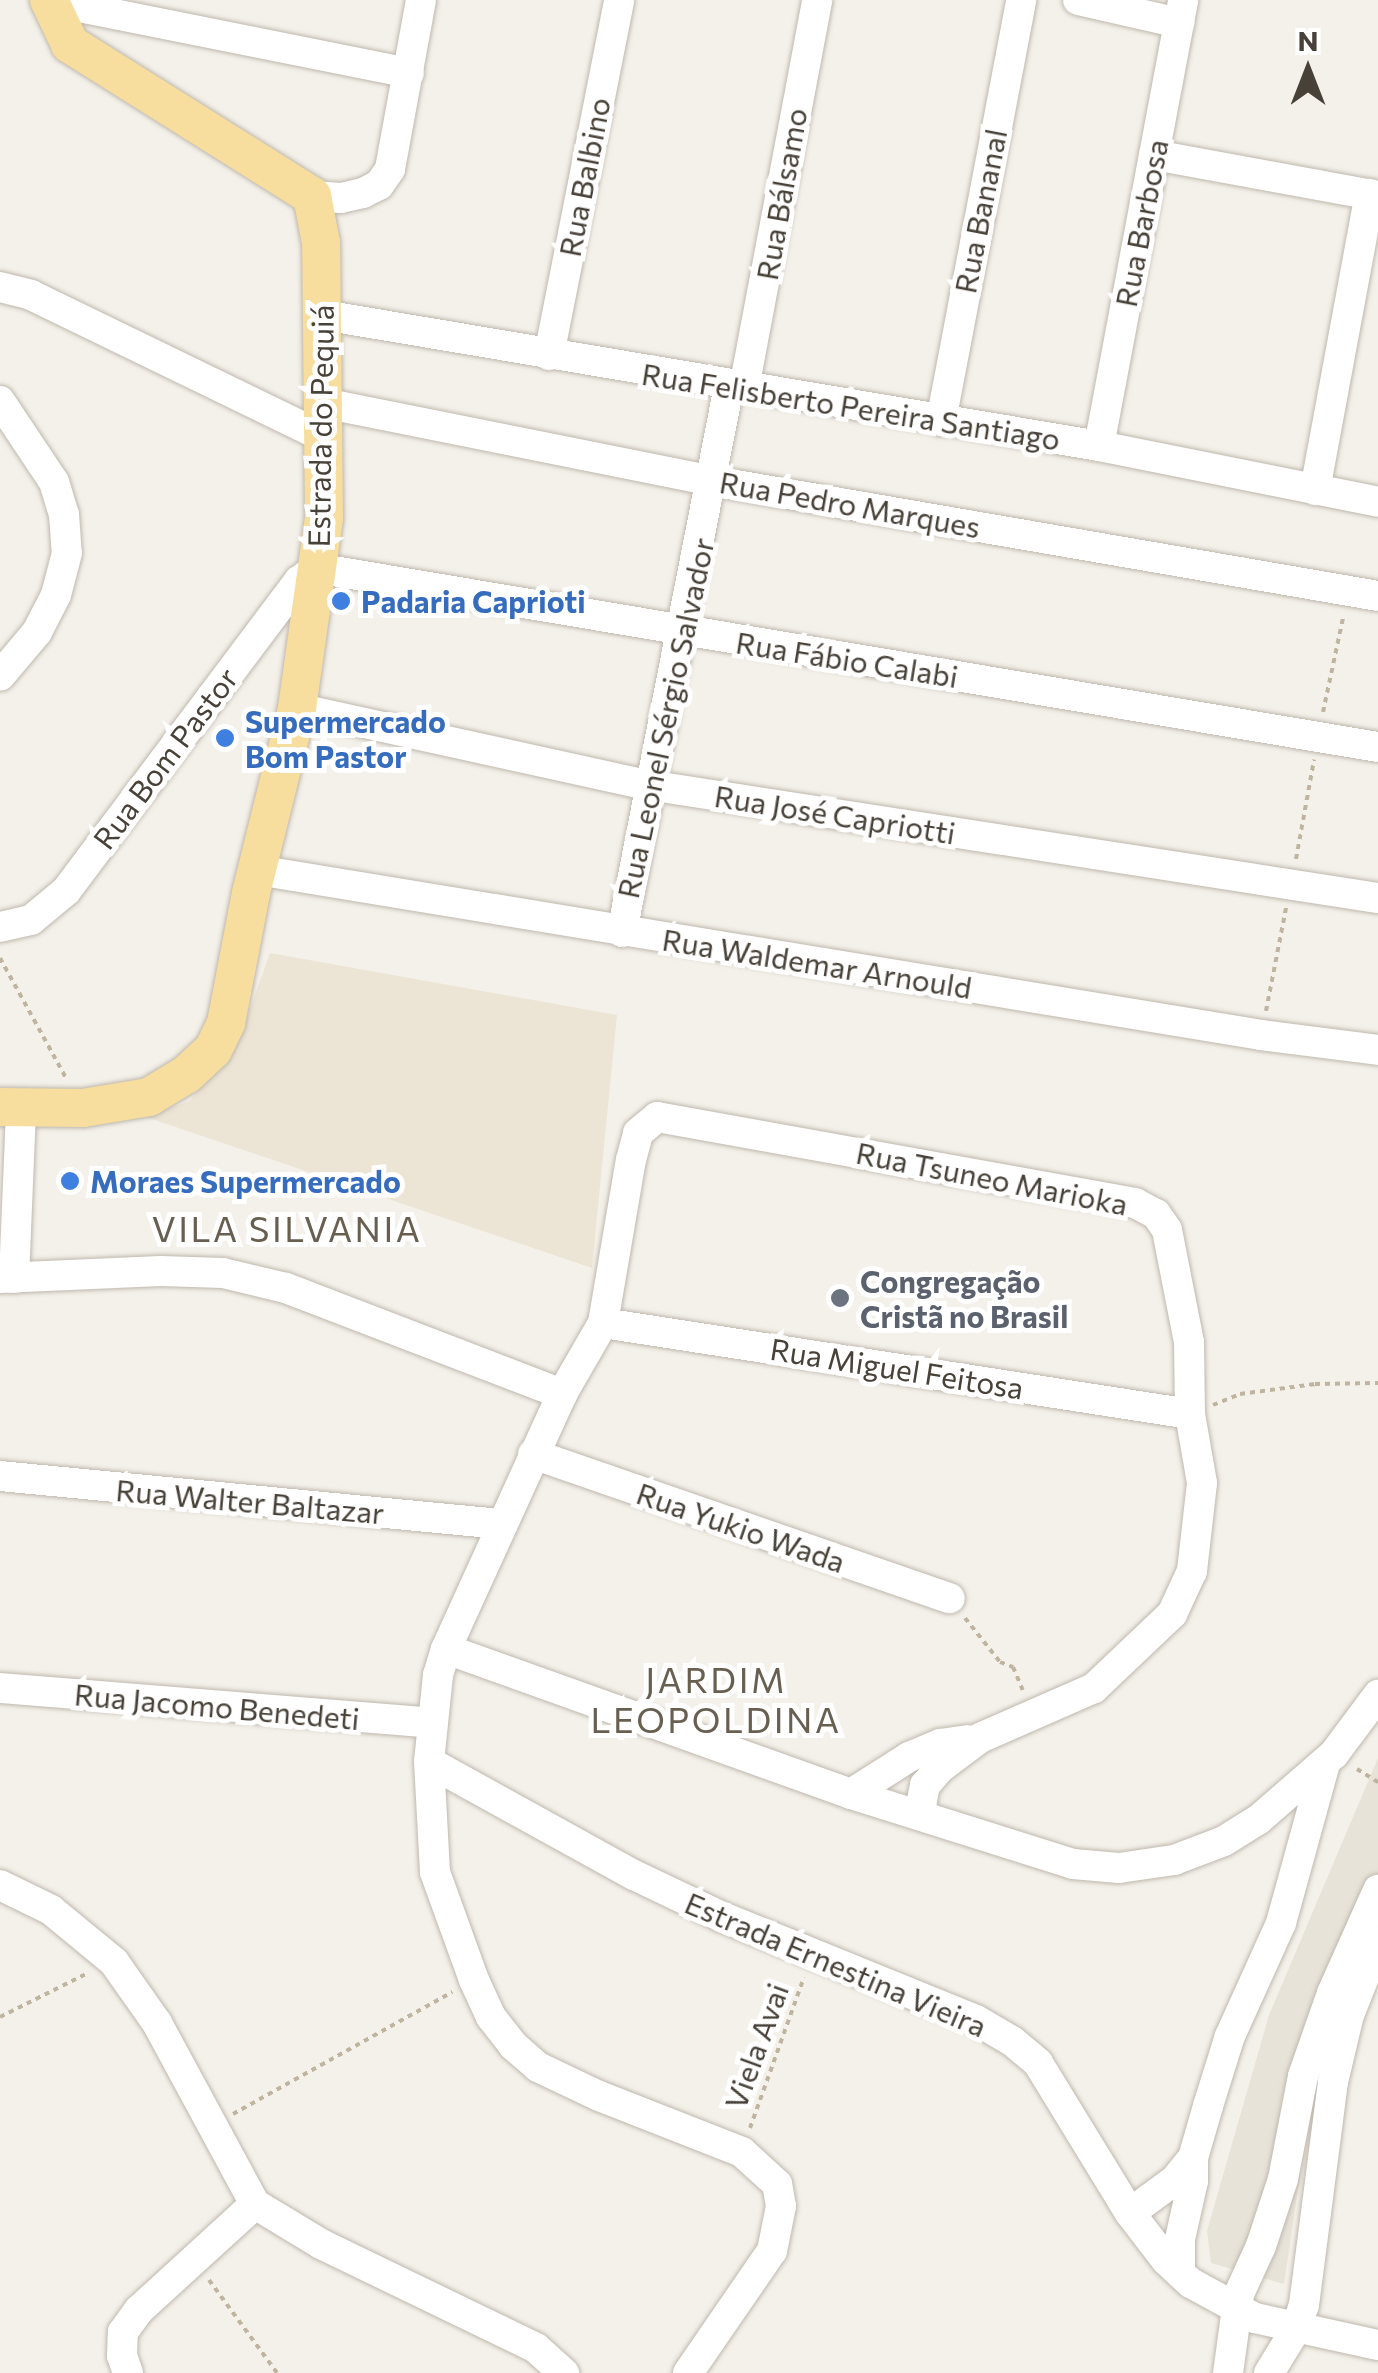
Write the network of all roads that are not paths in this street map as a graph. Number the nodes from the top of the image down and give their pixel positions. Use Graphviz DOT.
graph roads {
  1 [pos="421,0"];
  2 [pos="619,0"];
  3 [pos="817,0"];
  4 [pos="1021,0"];
  5 [pos="1078,0"];
  6 [pos="49,1"];
  7 [pos="1181,11"];
  8 [pos="408,74"];
  9 [pos="1154,155"];
  10 [pos="1374,195"];
  11 [pos="312,196"];
  12 [pos="0,286"];
  13 [pos="324,315"];
  14 [pos="549,355"];
  15 [pos="736,387"];
  16 [pos="0,402"];
  17 [pos="324,420"];
  18 [pos="940,421"];
  19 [pos="1099,446"];
  20 [pos="713,481"];
  21 [pos="1315,490"];
  22 [pos="1378,502"];
  23 [pos="316,568"];
  24 [pos="1364,594"];
  25 [pos="684,632"];
  26 [pos="0,676"];
  27 [pos="297,708"];
  28 [pos="1378,747"];
  29 [pos="648,784"];
  30 [pos="257,870"];
  31 [pos="1378,898"];
  32 [pos="0,926"];
  33 [pos="622,932"];
  34 [pos="1378,1050"];
  35 [pos="10,1108"];
  36 [pos="7,1278"];
  37 [pos="604,1323"];
  38 [pos="562,1394"];
  39 [pos="1190,1414"];
  40 [pos="534,1454"];
  41 [pos="0,1476"];
  42 [pos="500,1524"];
  43 [pos="950,1598"];
  44 [pos="446,1649"];
  45 [pos="0,1688"];
  46 [pos="1378,1694"];
  47 [pos="433,1723"];
  48 [pos="980,1738"];
  49 [pos="429,1762"];
  50 [pos="1326,1763"];
  51 [pos="852,1794"];
  52 [pos="926,1816"];
  53 [pos="1258,1820"];
  54 [pos="1303,1846"];
  55 [pos="0,1885"];
  56 [pos="1378,1890"];
  57 [pos="1378,1942"];
  58 [pos="1194,2158"];
  59 [pos="256,2204"];
  60 [pos="1130,2214"];
  61 [pos="1262,2246"];
  62 [pos="1307,2251"];
  63 [pos="1180,2273"];
  64 [pos="1237,2312"];
  65 [pos="1296,2329"];
  66 [pos="1378,2345"];
  67 [pos="128,2373"];
  68 [pos="564,2373"];
  69 [pos="688,2373"];
  70 [pos="1228,2373"];
  71 [pos="1269,2373"];
  1 -- 8 [label="street"];
  2 -- 14 [label="street, Rua Balbino"];
  3 -- 15 [label="street, Rua Bálsamo"];
  4 -- 18 [label="street, Rua Bananal"];
  5 -- 7 [label="street"];
  6 -- 8 [label="street"];
  6 -- 11 [label="main road"];
  7 -- 9 [label="street, Rua Barbosa"];
  8 -- 11 [label="street"];
  9 -- 10 [label="street"];
  9 -- 19 [label="street, Rua Barbosa"];
  10 -- 21 [label="street"];
  11 -- 13 [label="main road, Estrada do Pequiá"];
  12 -- 17 [label="street, Rua Pedro Marques"];
  13 -- 14 [label="street, Rua Felisberto Pereira Santiago"];
  13 -- 17 [label="main road, Estrada do Pequiá"];
  14 -- 15 [label="street, Rua Felisberto Pereira Santiago"];
  15 -- 18 [label="street, Rua Felisberto Pereira Santiago"];
  15 -- 20 [label="street, Rua Leonel Sérgio Salvador"];
  16 -- 26 [label="street"];
  17 -- 20 [label="street, Rua Pedro Marques"];
  17 -- 23 [label="main road, Estrada do Pequiá"];
  18 -- 19 [label="street, Rua Felisberto Pereira Santiago"];
  19 -- 21 [label="street, Rua Felisberto Pereira Santiago"];
  20 -- 24 [label="street, Rua Pedro Marques"];
  20 -- 25 [label="street, Rua Leonel Sérgio Salvador"];
  21 -- 22 [label="street, Rua Felisberto Pereira Santiago"];
  23 -- 25 [label="street, Rua Fábio Calabi"];
  23 -- 27 [label="main road, Estrada do Pequiá"];
  23 -- 32 [label="street, Rua Bom Pastor"];
  25 -- 28 [label="street, Rua Fábio Calabi"];
  25 -- 29 [label="street, Rua Leonel Sérgio Salvador"];
  27 -- 29 [label="street, Rua José Capriotti"];
  27 -- 30 [label="main road, Estrada do Pequiá"];
  29 -- 31 [label="street, Rua José Capriotti"];
  29 -- 33 [label="street, Rua Leonel Sérgio Salvador"];
  30 -- 33 [label="street, Rua Waldemar Arnould"];
  30 -- 35 [label="main road, Estrada do Pequiá"];
  33 -- 34 [label="street, Rua Waldemar Arnould"];
  35 -- 36 [label="street"];
  36 -- 38 [label="street"];
  37 -- 38 [label="street"];
  37 -- 39 [label="street, Rua Miguel Feitosa"];
  37 -- 39 [label="street, Rua Tsuneo Marioka"];
  38 -- 40 [label="street"];
  39 -- 48 [label="street, Rua Tsuneo Marioka"];
  40 -- 42 [label="street"];
  40 -- 43 [label="street, Rua Yukio Wada"];
  41 -- 42 [label="street, Rua Walter Baltazar"];
  42 -- 44 [label="street"];
  44 -- 47 [label="street"];
  44 -- 51 [label="street"];
  45 -- 47 [label="street, Rua Jacomo Benedeti"];
  46 -- 50 [label="street"];
  47 -- 49 [label="street"];
  48 -- 51 [label="street, Rua Tsuneo Marioka"];
  48 -- 52 [label="street, Rua Tsuneo Marioka"];
  49 -- 60 [label="street, Estrada Ernestina Vieira"];
  49 -- 69 [label="street"];
  50 -- 53 [label="street"];
  50 -- 54 [label="street"];
  51 -- 52 [label="street"];
  52 -- 53 [label="street"];
  53 -- 54 [label="street"];
  54 -- 58 [label="street"];
  55 -- 59 [label="street"];
  56 -- 61 [label="street"];
  57 -- 62 [label="street"];
  58 -- 60 [label="street"];
  58 -- 63 [label="street"];
  59 -- 67 [label="street"];
  59 -- 68 [label="street"];
  60 -- 63 [label="street, Estrada Ernestina Vieira"];
  61 -- 62 [label="street"];
  61 -- 64 [label="street"];
  62 -- 65 [label="street"];
  63 -- 64 [label="street, Estrada Ernestina Vieira"];
  64 -- 65 [label="street, Estrada Ernestina Vieira"];
  64 -- 70 [label="street"];
  65 -- 66 [label="street, Estrada Ernestina Vieira"];
  65 -- 71 [label="street"];
}
